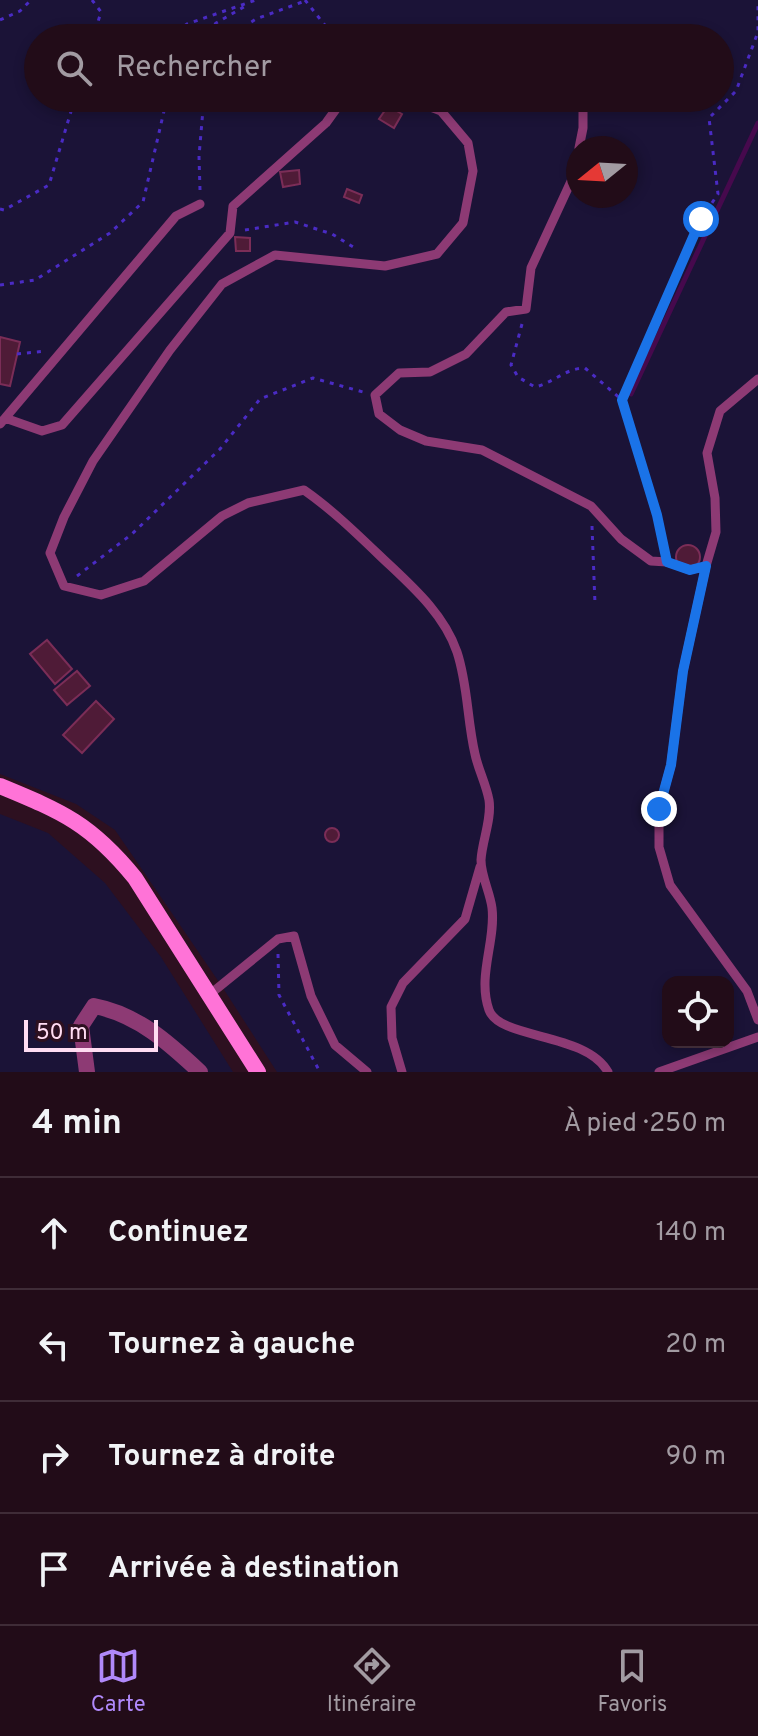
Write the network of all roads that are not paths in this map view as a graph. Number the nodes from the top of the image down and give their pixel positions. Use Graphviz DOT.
graph roads {
  1 [pos="334,112"];
  2 [pos="442,112"];
  3 [pos="583,112"];
  4 [pos="581,136"];
  5 [pos="566,192"];
  6 [pos="200,204"];
  7 [pos="758,379"];
  8 [pos="3,421"];
  9 [pos="706,566"];
  10 [pos="0,786"];
  11 [pos="481,864"];
  12 [pos="209,995"];
  13 [pos="758,1020"];
  14 [pos="758,1037"];
  15 [pos="87,1072"];
  16 [pos="200,1072"];
  17 [pos="258,1072"];
  18 [pos="367,1072"];
  19 [pos="402,1072"];
  20 [pos="608,1072"];
  21 [pos="659,1072"];
  1 -- 8 [label="lane"];
  2 -- 11 [label="lane"];
  3 -- 4 [label="lane"];
  5 -- 9 [label="lane"];
  6 -- 8 [label="lane"];
  7 -- 9 [label="lane"];
  9 -- 13 [label="lane"];
  10 -- 12 [label="main road"];
  11 -- 19 [label="lane"];
  11 -- 20 [label="lane"];
  12 -- 17 [label="main road"];
  12 -- 18 [label="lane"];
  14 -- 21 [label="lane"];
  15 -- 16 [label="street"];
}
